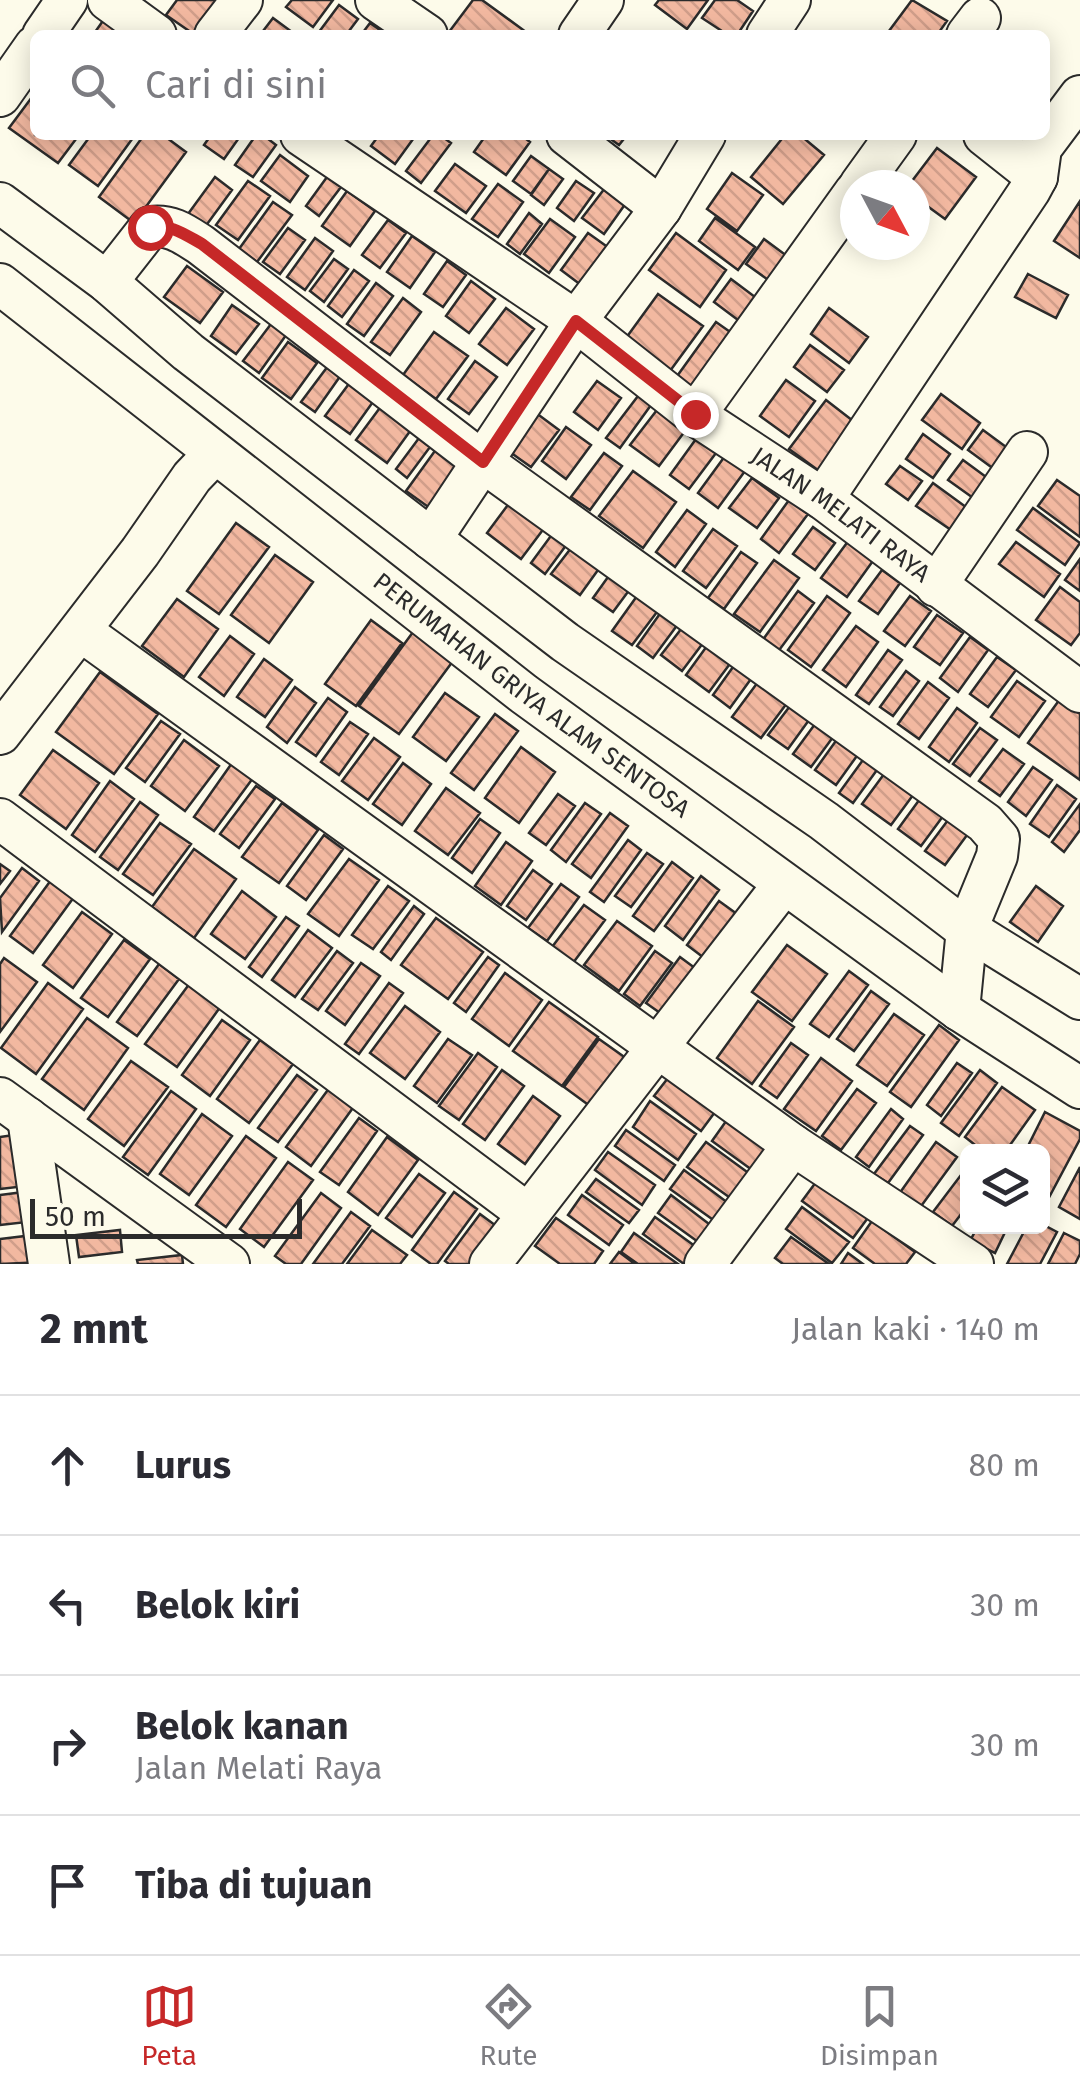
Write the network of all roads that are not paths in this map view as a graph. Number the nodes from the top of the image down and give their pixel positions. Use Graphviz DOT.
graph roads {
  1 [pos="67,0"];
  2 [pos="108,0"];
  3 [pos="242,0"];
  4 [pos="376,0"];
  5 [pos="603,0"];
  6 [pos="790,0"];
  7 [pos="423,20"];
  8 [pos="46,30"];
  9 [pos="149,30"];
  10 [pos="219,30"];
  11 [pos="582,30"];
  12 [pos="769,30"];
  13 [pos="30,53"];
  14 [pos="0,96"];
  15 [pos="1080,96"];
  16 [pos="1050,136"];
  17 [pos="308,140"];
  18 [pos="573,140"];
  19 [pos="702,140"];
  20 [pos="892,140"];
  21 [pos="990,140"];
  22 [pos="1047,140"];
  23 [pos="871,170"];
  24 [pos="1037,176"];
  25 [pos="0,202"];
  26 [pos="661,208"];
  27 [pos="840,213"];
  28 [pos="107,282"];
  29 [pos="0,284"];
  30 [pos="576,321"];
  31 [pos="695,414"];
  32 [pos="1027,452"];
  33 [pos="215,453"];
  34 [pos="483,462"];
  35 [pos="823,500"];
  36 [pos="431,539"];
  37 [pos="936,586"];
  38 [pos="81,631"];
  39 [pos="1074,673"];
  40 [pos="0,734"];
  41 [pos="0,819"];
  42 [pos="783,885"];
  43 [pos="967,929"];
  44 [pos="1080,1000"];
  45 [pos="959,1010"];
  46 [pos="656,1046"];
  47 [pos="1080,1088"];
  48 [pos="14,1108"];
  49 [pos="793,1145"];
  50 [pos="528,1214"];
  51 [pos="195,1250"];
  52 [pos="945,1257"];
  53 [pos="48,1264"];
  54 [pos="229,1264"];
  55 [pos="490,1264"];
  56 [pos="705,1264"];
  1 -- 8 [label="street"];
  2 -- 9 [label="street"];
  3 -- 10 [label="street"];
  4 -- 7 [label="street"];
  5 -- 11 [label="street"];
  6 -- 12 [label="street"];
  13 -- 14 [label="street"];
  15 -- 16 [label="street"];
  17 -- 30 [label="street, JALAN MELATI RAYA"];
  18 -- 26 [label="street"];
  19 -- 26 [label="street"];
  20 -- 23 [label="street"];
  21 -- 24 [label="street"];
  22 -- 24 [label="street"];
  24 -- 35 [label="street"];
  25 -- 28 [label="street"];
  26 -- 30 [label="street"];
  27 -- 31 [label="street"];
  28 -- 34 [label="street"];
  28 -- 36 [label="street"];
  29 -- 33 [label="street, PERUMAHAN GRIYA ALAM SENTOSA"];
  30 -- 31 [label="street, JALAN MELATI RAYA"];
  30 -- 34 [label="street"];
  31 -- 35 [label="street, JALAN MELATI RAYA"];
  32 -- 37 [label="street"];
  33 -- 38 [label="street"];
  33 -- 42 [label="street, PERUMAHAN GRIYA ALAM SENTOSA"];
  34 -- 36 [label="street"];
  34 -- 43 [label="street"];
  35 -- 37 [label="street, JALAN MELATI RAYA"];
  36 -- 43 [label="street"];
  37 -- 39 [label="street, JALAN MELATI RAYA"];
  38 -- 40 [label="street"];
  38 -- 46 [label="street"];
  41 -- 50 [label="street"];
  42 -- 45 [label="street, PERUMAHAN GRIYA ALAM SENTOSA"];
  42 -- 46 [label="street"];
  43 -- 44 [label="street"];
  43 -- 45 [label="street"];
  45 -- 47 [label="street, PERUMAHAN GRIYA ALAM SENTOSA"];
  46 -- 49 [label="street"];
  46 -- 50 [label="street"];
  48 -- 51 [label="street"];
  48 -- 53 [label="street"];
  49 -- 52 [label="street"];
  49 -- 56 [label="street"];
  50 -- 55 [label="street"];
  51 -- 54 [label="street"];
}
